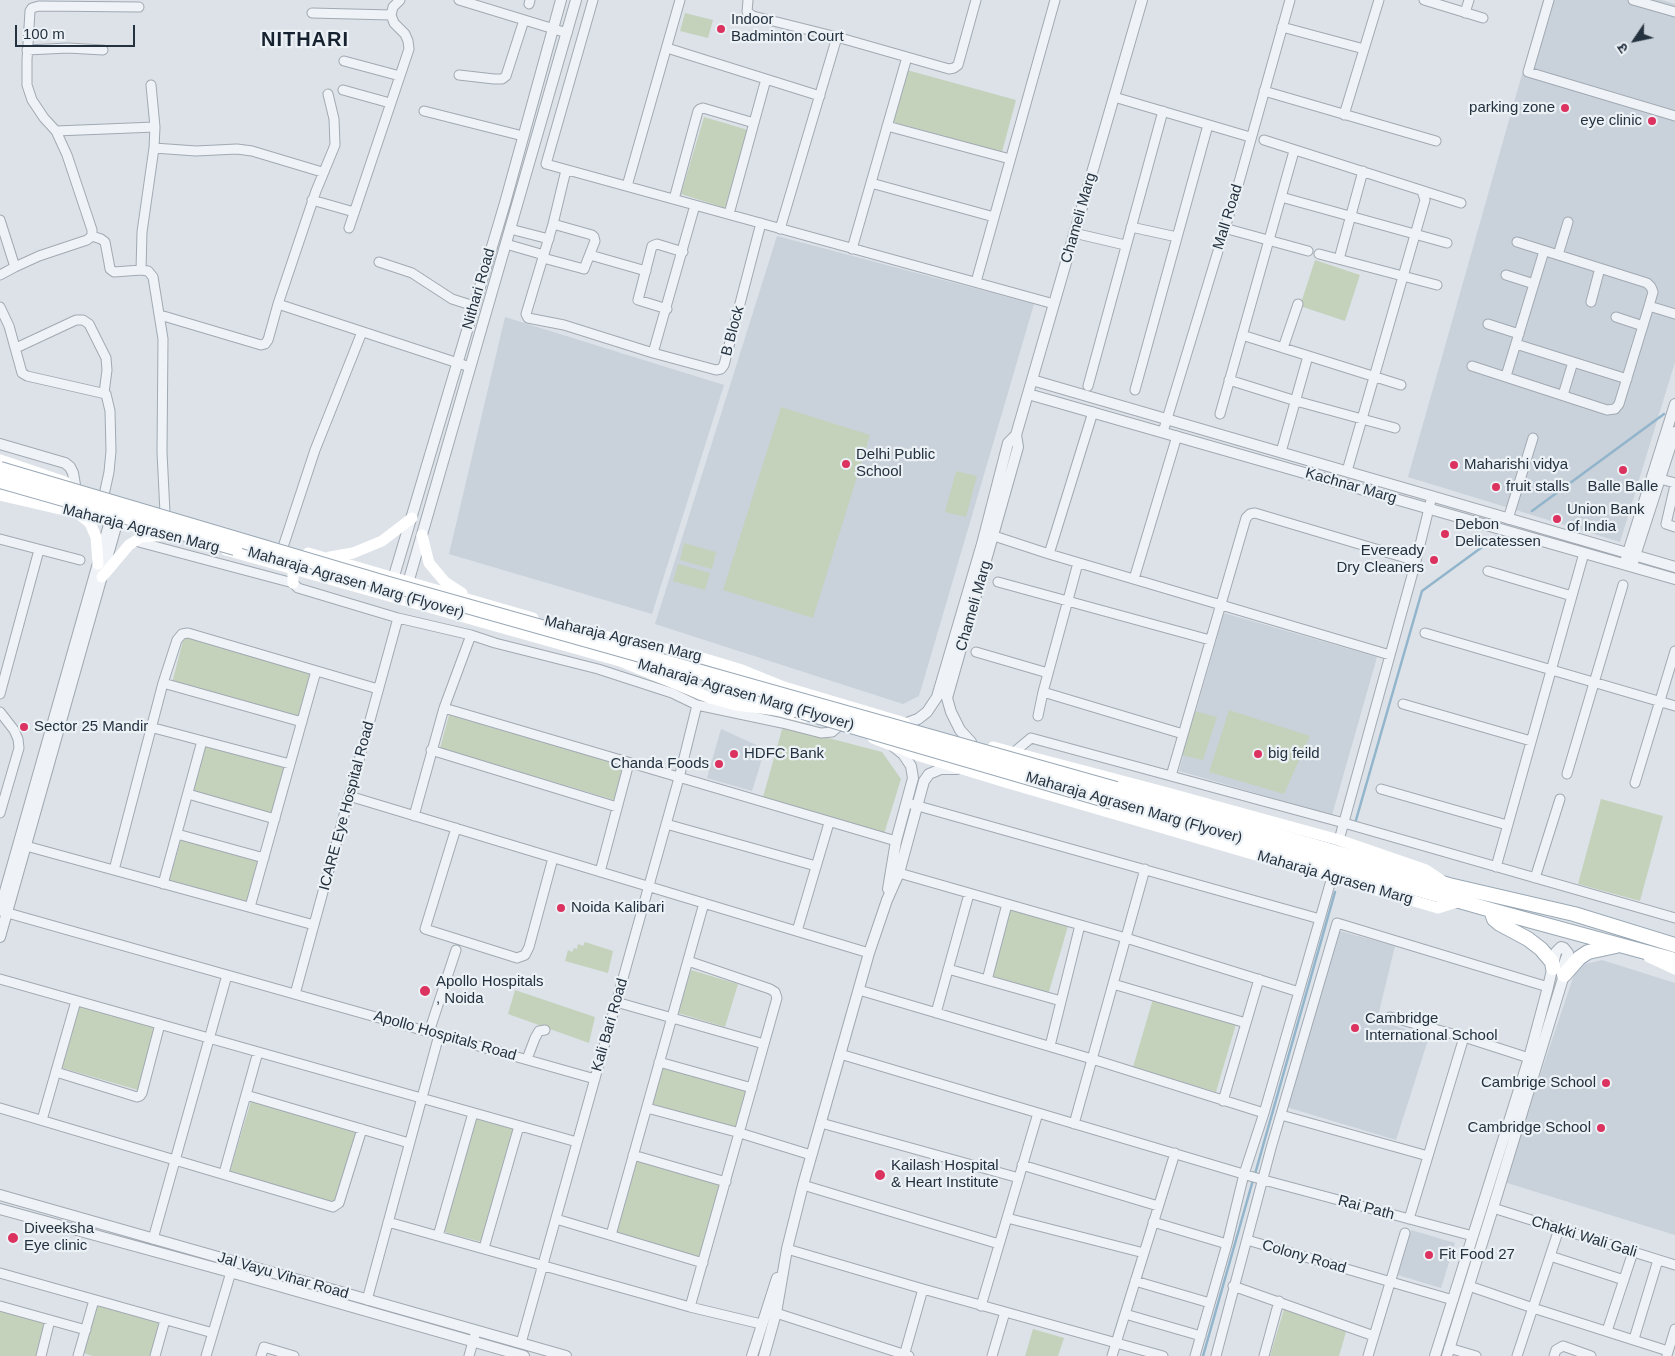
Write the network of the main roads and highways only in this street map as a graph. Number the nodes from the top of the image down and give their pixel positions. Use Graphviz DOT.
graph roads {
  1 [pos="0,460"];
  2 [pos="0,469"];
  3 [pos="5,483"];
  4 [pos="0,495"];
  5 [pos="76,512"];
  6 [pos="412,518"];
  7 [pos="170,535"];
  8 [pos="422,535"];
  9 [pos="323,558"];
  10 [pos="98,564"];
  11 [pos="293,568"];
  12 [pos="102,577"];
  13 [pos="293,583"];
  14 [pos="471,599"];
  15 [pos="641,644"];
  16 [pos="636,668"];
  17 [pos="784,687"];
  18 [pos="764,709"];
  19 [pos="1398,877"];
  20 [pos="1449,885"];
  21 [pos="1460,901"];
  22 [pos="1491,910"];
  23 [pos="1671,942"];
  24 [pos="1626,946"];
  25 [pos="1675,960"];
  26 [pos="1675,969"];
  1 -- 9 [label="main road, Maharaja Agrasen Marg"];
  2 -- 19 [label="main road, Maharaja Agrasen Marg (Flyover), bridge"];
  3 -- 19 [label="main road, Maharaja Agrasen Marg (Flyover), bridge"];
  4 -- 5 [label="main road, Maharaja Agrasen Marg"];
  5 -- 7 [label="main road, Maharaja Agrasen Marg"];
  5 -- 10 [label="main road"];
  6 -- 9 [label="main road"];
  7 -- 11 [label="main road, Maharaja Agrasen Marg"];
  7 -- 12 [label="main road"];
  8 -- 14 [label="main road"];
  9 -- 14 [label="main road, Maharaja Agrasen Marg"];
  11 -- 13 [label="main road"];
  11 -- 16 [label="main road, Maharaja Agrasen Marg"];
  14 -- 15 [label="main road, Maharaja Agrasen Marg"];
  15 -- 16 [label="main road"];
  15 -- 17 [label="main road, Maharaja Agrasen Marg"];
  16 -- 18 [label="main road, Maharaja Agrasen Marg"];
  17 -- 18 [label="main road"];
  17 -- 20 [label="main road, Maharaja Agrasen Marg"];
  18 -- 21 [label="main road, Maharaja Agrasen Marg"];
  19 -- 20 [label="main road, Maharaja Agrasen Marg (Flyover)"];
  19 -- 21 [label="main road, Maharaja Agrasen Marg (Flyover)"];
  20 -- 23 [label="main road"];
  21 -- 22 [label="main road, Maharaja Agrasen Marg (Flyover)"];
  22 -- 24 [label="main road"];
  22 -- 24 [label="main road"];
  24 -- 25 [label="main road"];
  24 -- 26 [label="main road"];
}
